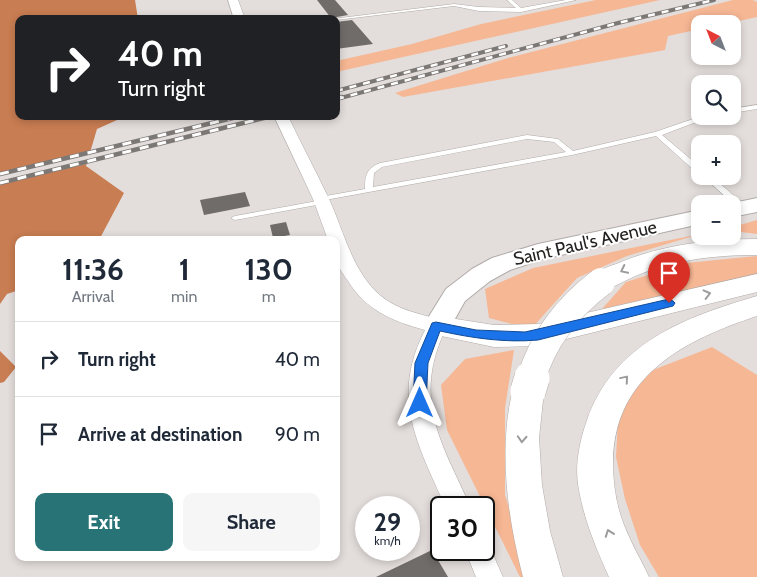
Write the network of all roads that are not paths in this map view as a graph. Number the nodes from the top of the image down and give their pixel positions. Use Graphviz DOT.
graph roads {
  1 [pos="233,0"];
  2 [pos="437,0"];
  3 [pos="509,0"];
  4 [pos="574,0"];
  5 [pos="443,6"];
  6 [pos="521,10"];
  7 [pos="239,15"];
  8 [pos="340,18"];
  9 [pos="757,107"];
  10 [pos="741,110"];
  11 [pos="283,120"];
  12 [pos="691,122"];
  13 [pos="657,134"];
  14 [pos="572,153"];
  15 [pos="691,163"];
  16 [pos="717,185"];
  17 [pos="370,190"];
  18 [pos="321,200"];
  19 [pos="744,207"];
  20 [pos="235,218"];
  21 [pos="691,219"];
  22 [pos="337,236"];
  23 [pos="340,244"];
  24 [pos="757,247"];
  25 [pos="757,283"];
  26 [pos="757,306"];
  27 [pos="436,326"];
  28 [pos="454,496"];
  29 [pos="483,561"];
  30 [pos="490,577"];
  31 [pos="542,577"];
  32 [pos="629,577"];
  1 -- 7 [label="street"];
  2 -- 5 [label="lane"];
  3 -- 6 [label="lane"];
  4 -- 6 [label="lane"];
  5 -- 6 [label="lane"];
  5 -- 8 [label="lane"];
  9 -- 10 [label="lane"];
  11 -- 18 [label="street"];
  12 -- 13 [label="lane"];
  13 -- 14 [label="lane"];
  13 -- 15 [label="lane"];
  14 -- 17 [label="lane"];
  14 -- 17 [label="lane"];
  16 -- 19 [label="lane"];
  17 -- 18 [label="lane"];
  18 -- 20 [label="lane"];
  18 -- 22 [label="street"];
  21 -- 27 [label="street, Saint Paul's Avenue"];
  23 -- 27 [label="street"];
  24 -- 31 [label="highway, one-way, bridge"];
  27 -- 25 [label="highway, one-way"];
  32 -- 26 [label="highway, one-way"];
  27 -- 28 [label="street"];
  29 -- 30 [label="street"];
}
